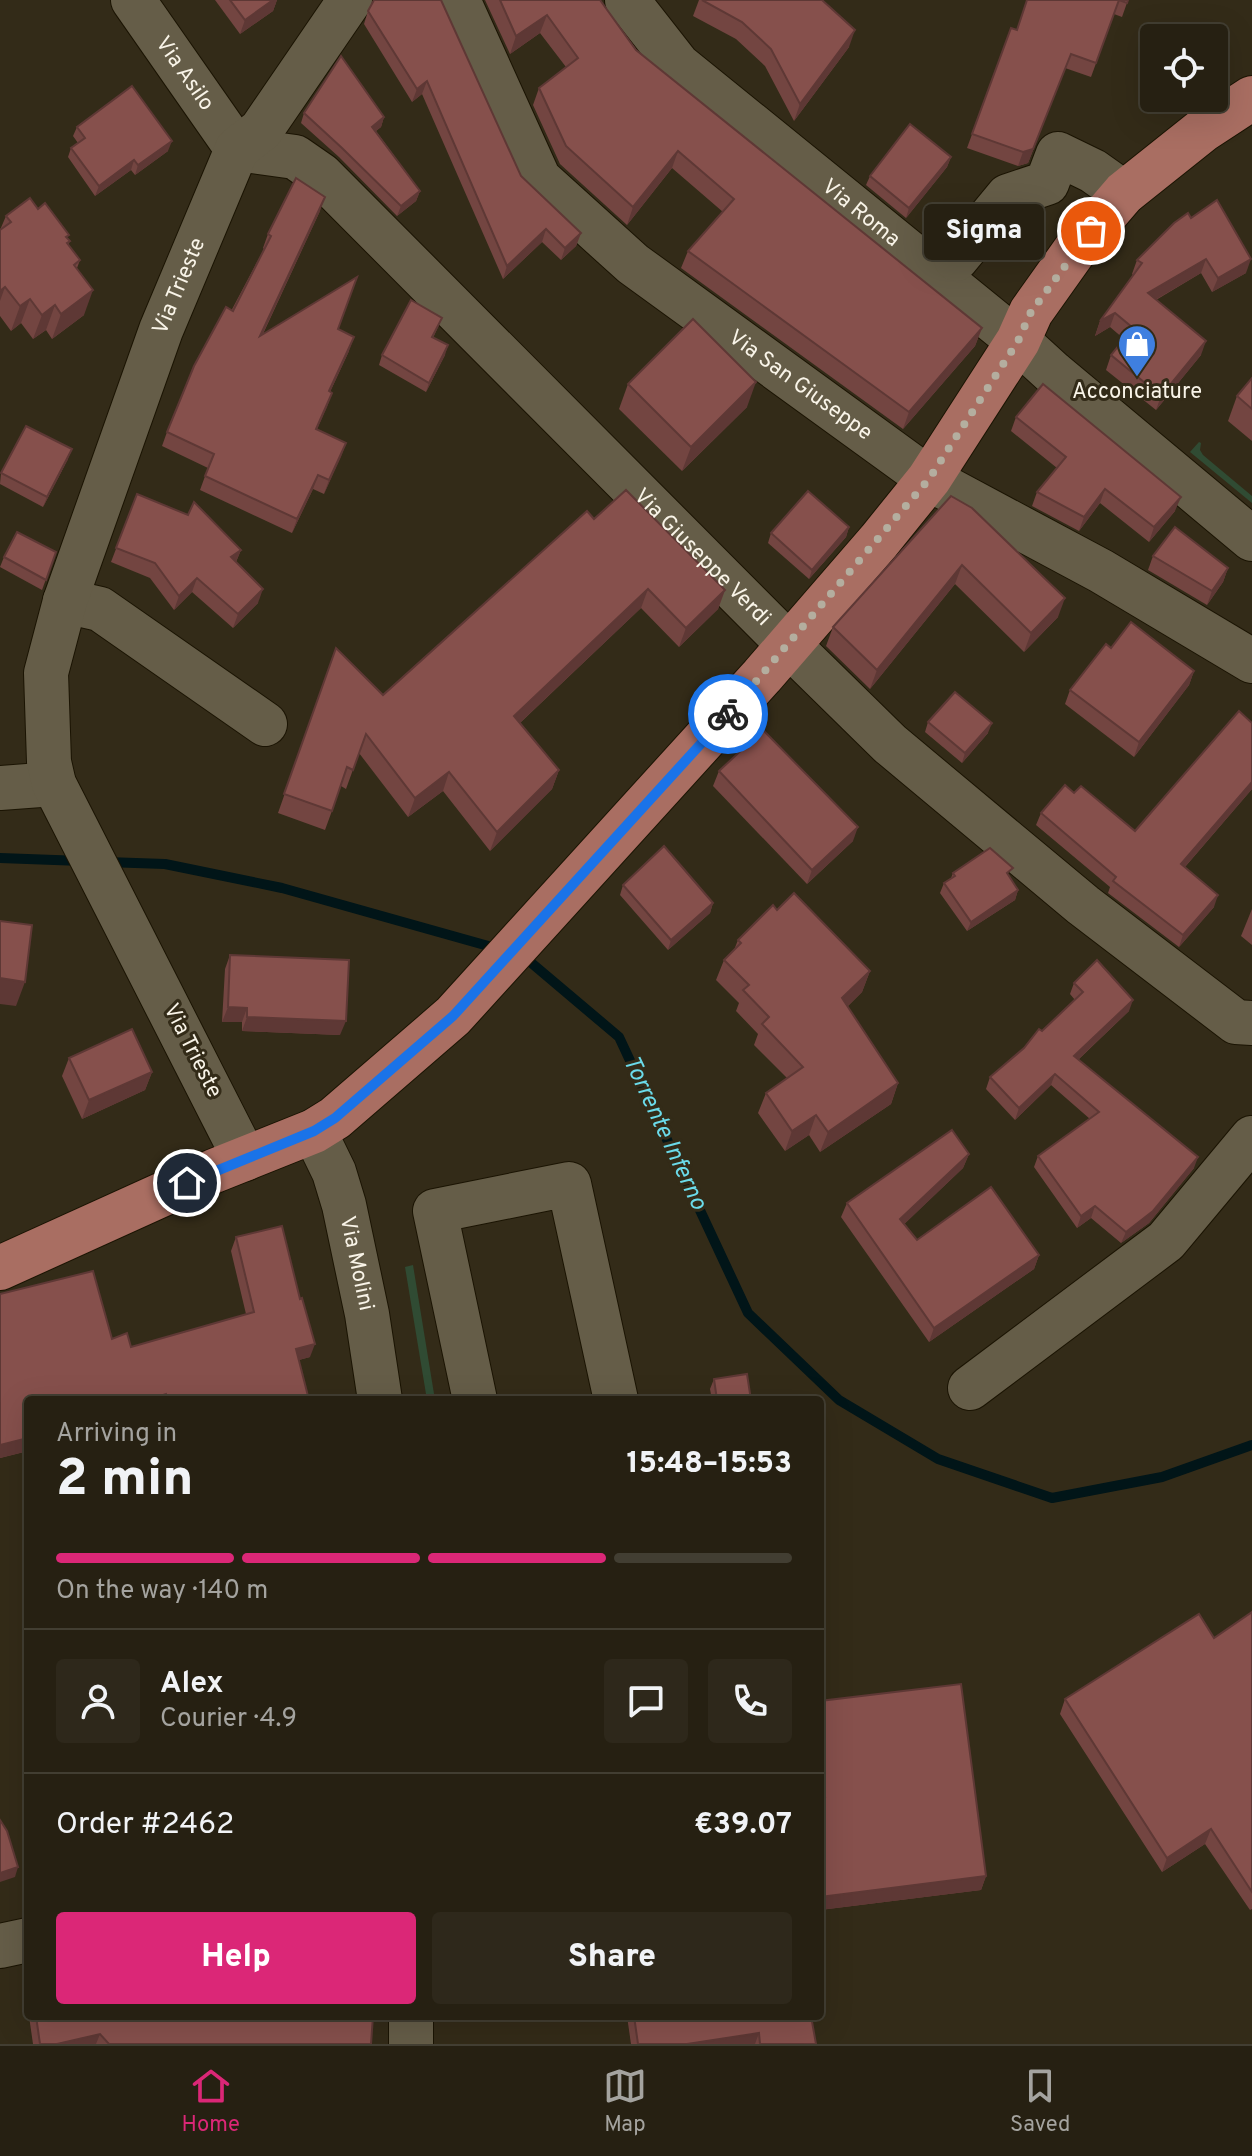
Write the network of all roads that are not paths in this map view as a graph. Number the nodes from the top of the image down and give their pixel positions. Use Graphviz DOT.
graph roads {
  1 [pos="133,0"];
  2 [pos="350,0"];
  3 [pos="458,0"];
  4 [pos="634,3"];
  5 [pos="1252,98"];
  6 [pos="237,149"];
  7 [pos="1124,193"];
  8 [pos="956,259"];
  9 [pos="1018,341"];
  10 [pos="929,479"];
  11 [pos="1252,539"];
  12 [pos="65,601"];
  13 [pos="789,645"];
  14 [pos="1252,661"];
  15 [pos="265,724"];
  16 [pos="0,788"];
  17 [pos="61,798"];
  18 [pos="1252,1023"];
  19 [pos="314,1131"];
  20 [pos="1252,1138"];
  21 [pos="245,1159"];
  22 [pos="0,1268"];
  23 [pos="970,1388"];
  24 [pos="379,1396"];
  25 [pos="474,1396"];
  26 [pos="615,1396"];
  27 [pos="24,1941"];
  28 [pos="0,1946"];
  29 [pos="411,2020"];
  30 [pos="411,2044"];
  1 -- 6 [label="street, Via Asilo"];
  2 -- 6 [label="street, Via Trieste"];
  3 -- 10 [label="street, Via San Giuseppe"];
  4 -- 9 [label="street, Via Roma"];
  5 -- 7 [label="main road"];
  6 -- 12 [label="street, Via Trieste"];
  6 -- 13 [label="street, Via Giuseppe Verdi"];
  7 -- 8 [label="street"];
  7 -- 9 [label="main road"];
  9 -- 10 [label="main road"];
  9 -- 11 [label="street, Via Roma"];
  10 -- 13 [label="main road"];
  10 -- 14 [label="street, Via San Giuseppe"];
  12 -- 15 [label="street"];
  12 -- 17 [label="street, Via Trieste"];
  13 -- 18 [label="street, Via Giuseppe Verdi"];
  13 -- 19 [label="main road"];
  16 -- 17 [label="street"];
  17 -- 21 [label="street, Via Trieste"];
  19 -- 21 [label="main road"];
  19 -- 24 [label="street, Via Molini"];
  20 -- 23 [label="street"];
  21 -- 22 [label="main road"];
  25 -- 26 [label="street"];
  27 -- 28 [label="street"];
  29 -- 30 [label="street"];
}
